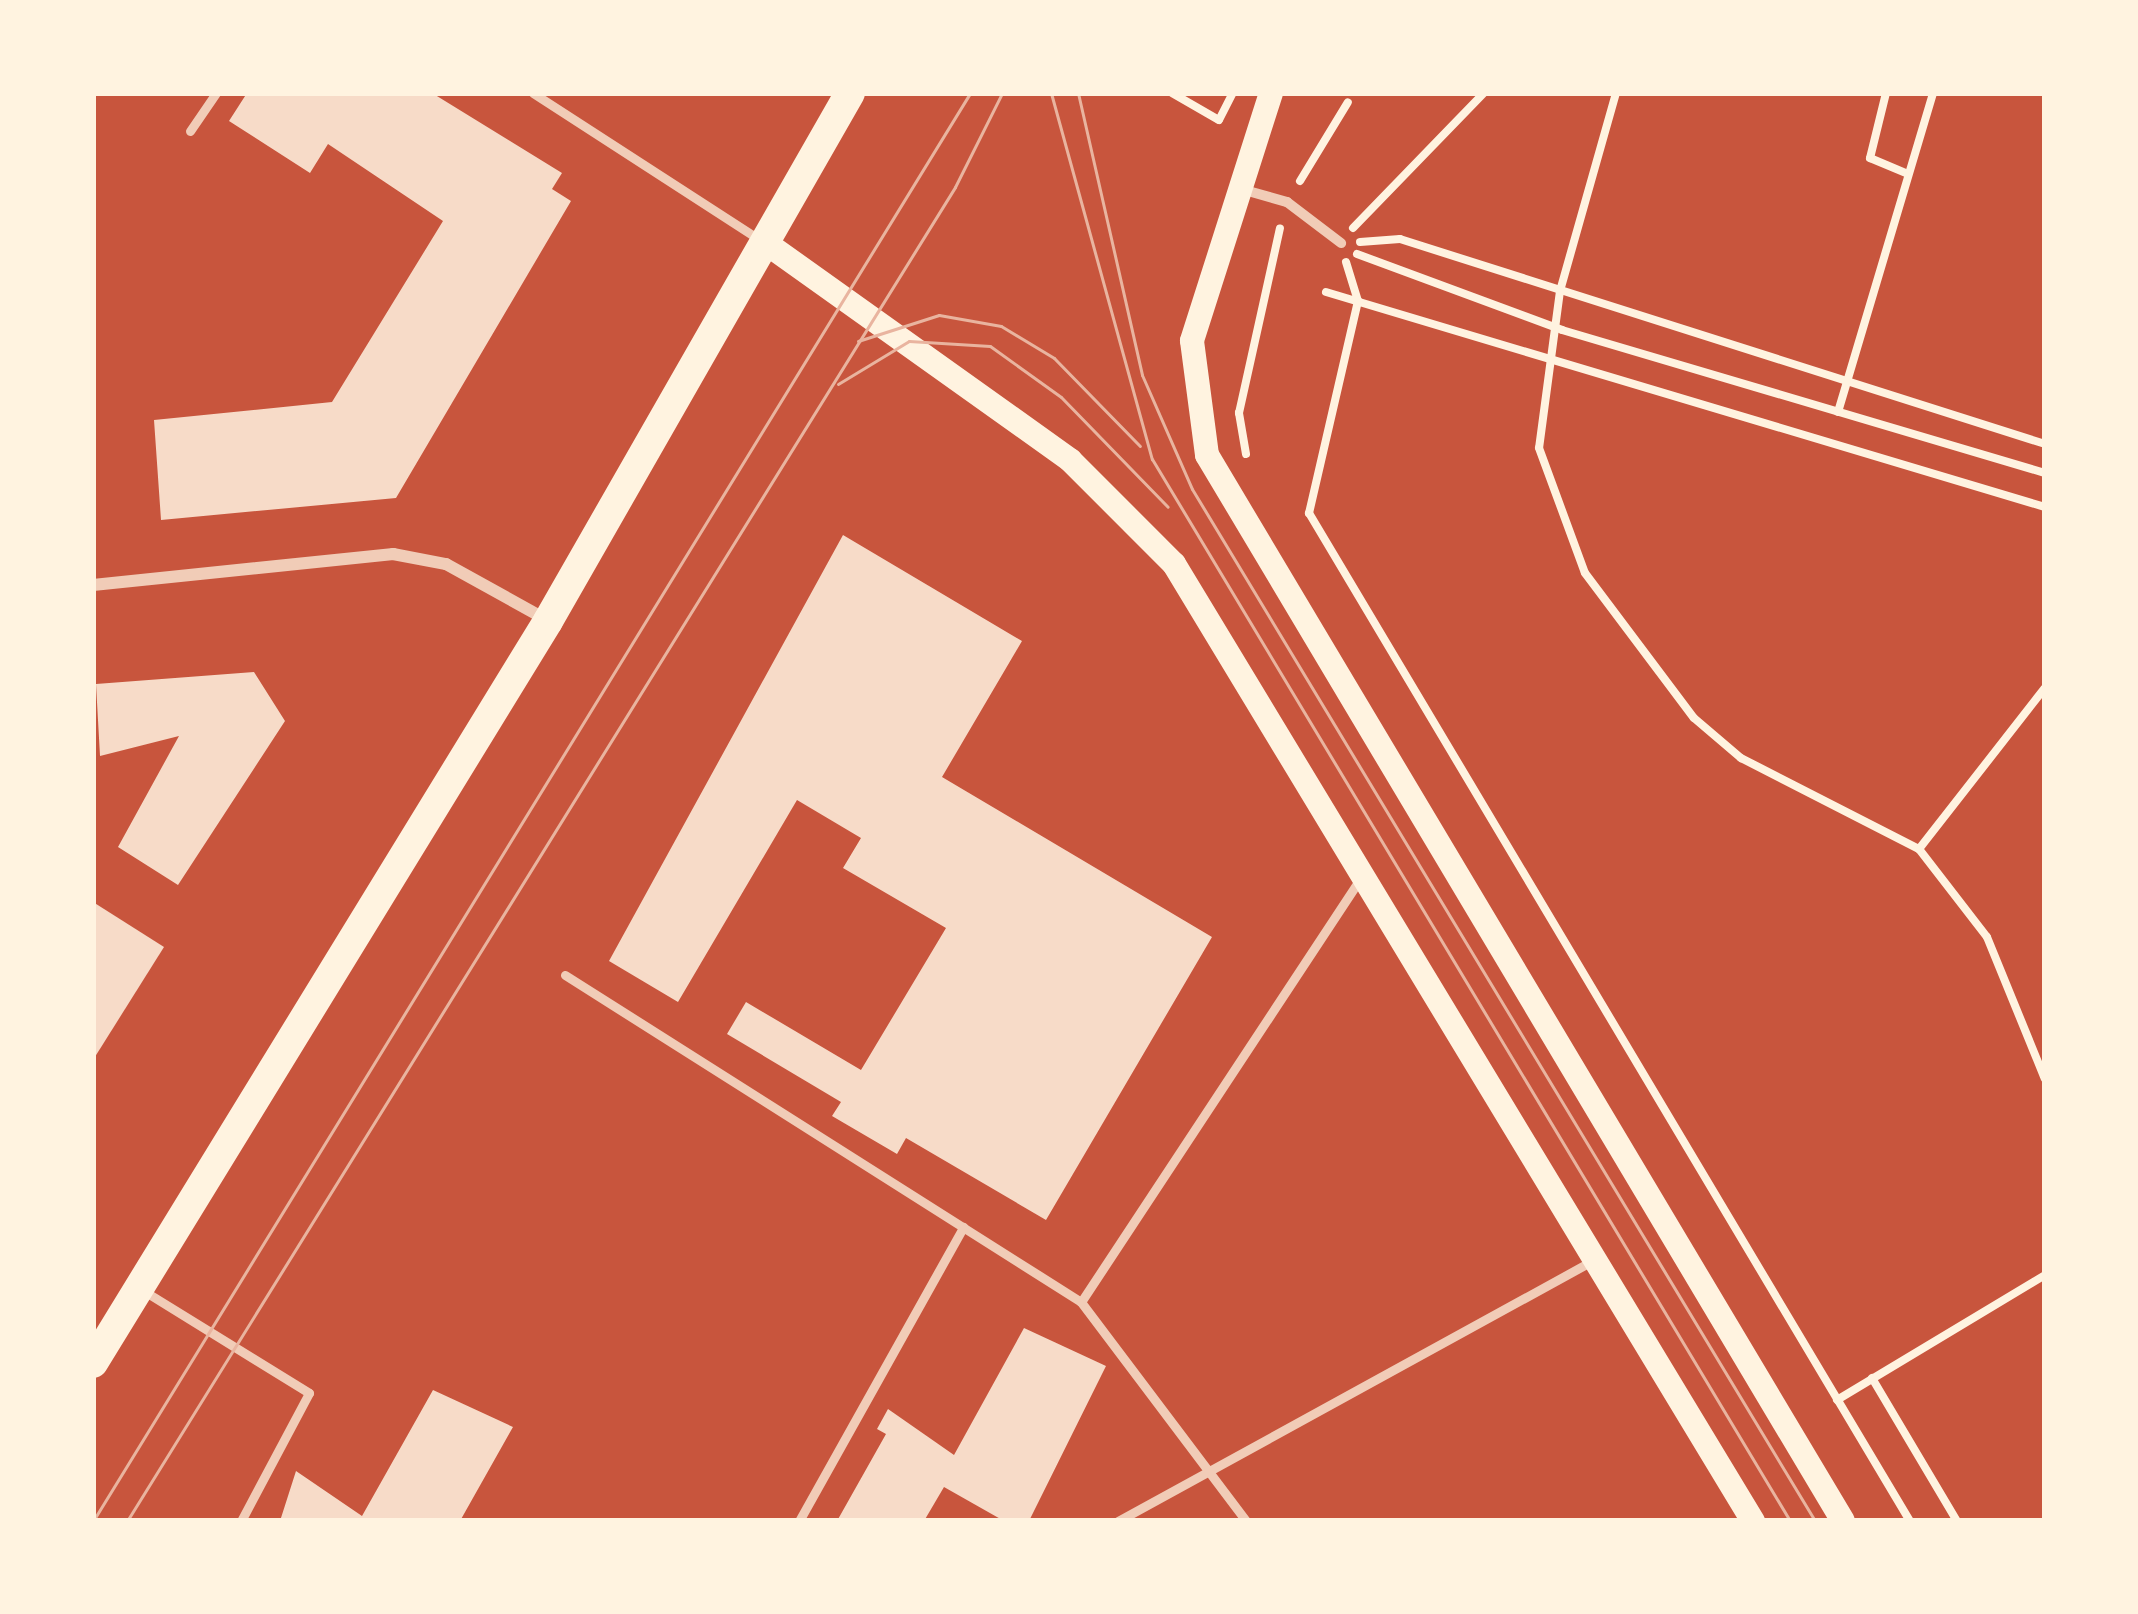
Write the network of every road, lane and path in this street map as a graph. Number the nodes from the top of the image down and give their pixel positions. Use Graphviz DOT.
graph roads {
  1 [pos="216,93"];
  2 [pos="533,93"];
  3 [pos="850,93"];
  4 [pos="1172,93"];
  5 [pos="1233,93"];
  6 [pos="1271,93"];
  7 [pos="1484,93"];
  8 [pos="1616,93"];
  9 [pos="1886,93"];
  10 [pos="1933,93"];
  11 [pos="1348,101"];
  12 [pos="190,131"];
  13 [pos="1908,174"];
  14 [pos="1240,188"];
  15 [pos="1287,202"];
  16 [pos="1341,243"];
  17 [pos="766,244"];
  18 [pos="1560,291"];
  19 [pos="1326,292"];
  20 [pos="1358,302"];
  21 [pos="1562,330"];
  22 [pos="1556,361"];
  23 [pos="1846,381"];
  24 [pos="1838,412"];
  25 [pos="2045,444"];
  26 [pos="2045,473"];
  27 [pos="1250,482"];
  28 [pos="2045,507"];
  29 [pos="93,585"];
  30 [pos="548,621"];
  31 [pos="2045,688"];
  32 [pos="1919,849"];
  33 [pos="1363,874"];
  34 [pos="565,975"];
  35 [pos="2045,1079"];
  36 [pos="963,1227"];
  37 [pos="1595,1259"];
  38 [pos="2045,1275"];
  39 [pos="140,1288"];
  40 [pos="1081,1302"];
  41 [pos="93,1363"];
  42 [pos="1872,1378"];
  43 [pos="1837,1400"];
  44 [pos="1217,1471"];
  45 [pos="241,1521"];
  46 [pos="799,1521"];
  47 [pos="1118,1521"];
  48 [pos="1246,1521"];
  49 [pos="1753,1521"];
  50 [pos="1843,1521"];
  51 [pos="1910,1521"];
  52 [pos="1957,1521"];
  1 -- 12 [label="lane"];
  2 -- 17 [label="lane"];
  3 -- 17 [label="main road"];
  4 -- 5 [label="path"];
  6 -- 14 [label="main road"];
  7 -- 16 [label="path"];
  8 -- 18 [label="path"];
  9 -- 13 [label="path"];
  10 -- 13 [label="path"];
  11 -- 15 [label="path"];
  13 -- 23 [label="path"];
  14 -- 15 [label="street"];
  14 -- 50 [label="main road"];
  15 -- 16 [label="street"];
  15 -- 27 [label="path"];
  16 -- 18 [label="path"];
  16 -- 20 [label="path"];
  16 -- 21 [label="path"];
  17 -- 30 [label="main road"];
  17 -- 33 [label="main road"];
  18 -- 21 [label="path"];
  18 -- 23 [label="path"];
  19 -- 20 [label="path"];
  20 -- 22 [label="path"];
  20 -- 43 [label="path"];
  21 -- 22 [label="path"];
  21 -- 24 [label="path"];
  22 -- 28 [label="path"];
  22 -- 32 [label="path"];
  23 -- 24 [label="path"];
  23 -- 25 [label="path"];
  24 -- 26 [label="path"];
  29 -- 30 [label="street"];
  30 -- 39 [label="main road"];
  31 -- 32 [label="path"];
  32 -- 35 [label="path"];
  33 -- 37 [label="main road"];
  33 -- 40 [label="lane"];
  34 -- 36 [label="lane"];
  36 -- 40 [label="lane"];
  36 -- 46 [label="lane"];
  37 -- 44 [label="lane"];
  37 -- 49 [label="main road"];
  38 -- 42 [label="path"];
  39 -- 41 [label="main road"];
  39 -- 45 [label="lane"];
  40 -- 44 [label="lane"];
  42 -- 43 [label="path"];
  42 -- 52 [label="path"];
  43 -- 51 [label="path"];
  44 -- 47 [label="lane"];
  44 -- 48 [label="lane"];
}
